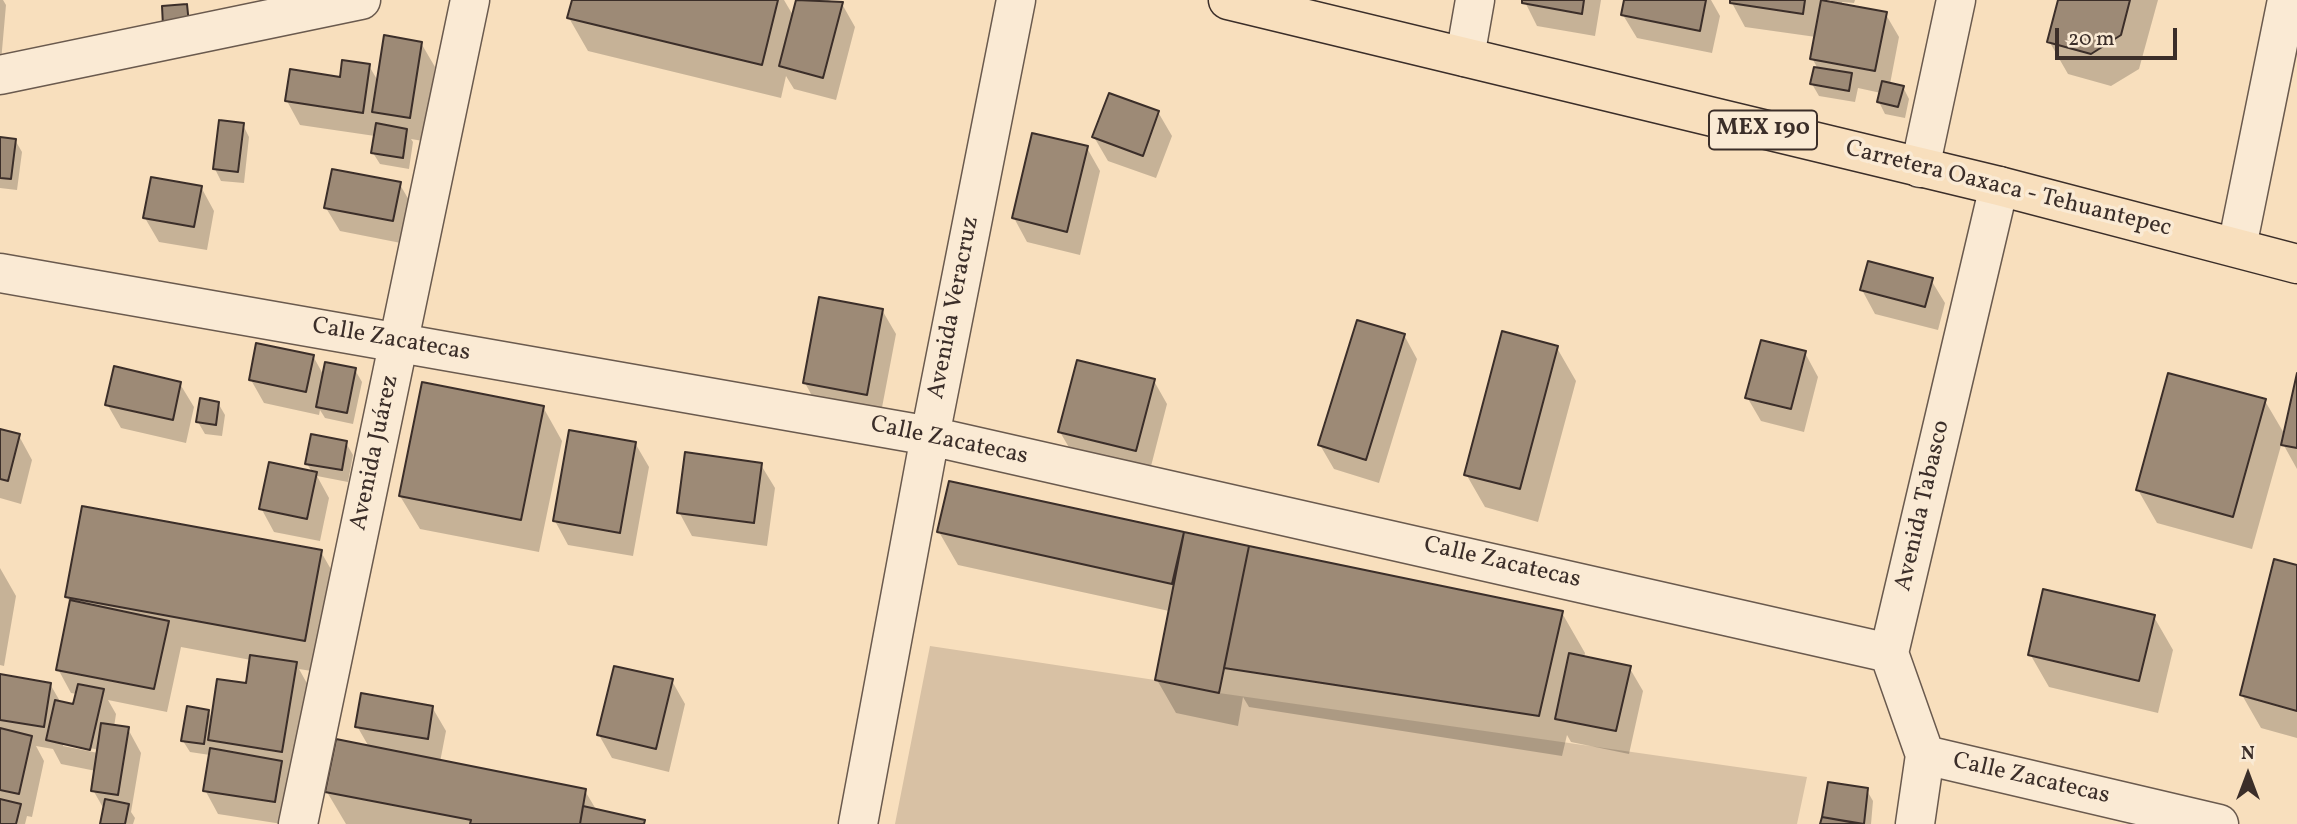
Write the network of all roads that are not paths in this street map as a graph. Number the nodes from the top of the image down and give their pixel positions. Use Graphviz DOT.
graph roads {
  1 [pos="361,0"];
  2 [pos="470,0"];
  3 [pos="1016,0"];
  4 [pos="1228,0"];
  5 [pos="1475,0"];
  6 [pos="2287,0"];
  7 [pos="1956,3"];
  8 [pos="1465,57"];
  9 [pos="0,75"];
  10 [pos="1920,168"];
  11 [pos="1999,186"];
  12 [pos="2237,247"];
  13 [pos="2297,264"];
  14 [pos="0,273"];
  15 [pos="399,342"];
  16 [pos="930,436"];
  17 [pos="1889,653"];
  18 [pos="1925,755"];
  19 [pos="298,824"];
  20 [pos="858,824"];
  21 [pos="1914,824"];
  22 [pos="2219,824"];
  1 -- 9 [label="street"];
  2 -- 15 [label="street, Avenida Juárez"];
  3 -- 16 [label="street, Avenida Veracruz"];
  4 -- 8 [label="main road, Carretera Oaxaca - Tehuantepec / MEX 190"];
  5 -- 8 [label="street"];
  6 -- 12 [label="street"];
  7 -- 10 [label="street"];
  8 -- 10 [label="main road, Carretera Oaxaca - Tehuantepec / MEX 190"];
  10 -- 11 [label="main road, Carretera Oaxaca - Tehuantepec / MEX 190"];
  11 -- 12 [label="main road, Carretera Oaxaca - Tehuantepec / MEX 190"];
  11 -- 17 [label="street, Avenida Tabasco"];
  12 -- 13 [label="main road, Carretera Oaxaca - Tehuantepec / MEX 190"];
  14 -- 15 [label="street, Calle Zacatecas"];
  15 -- 16 [label="street, Calle Zacatecas"];
  15 -- 19 [label="street, Avenida Juárez"];
  16 -- 17 [label="street, Calle Zacatecas"];
  16 -- 20 [label="street, Avenida Veracruz"];
  17 -- 18 [label="street"];
  18 -- 21 [label="street"];
  18 -- 22 [label="street, Calle Zacatecas"];
}
